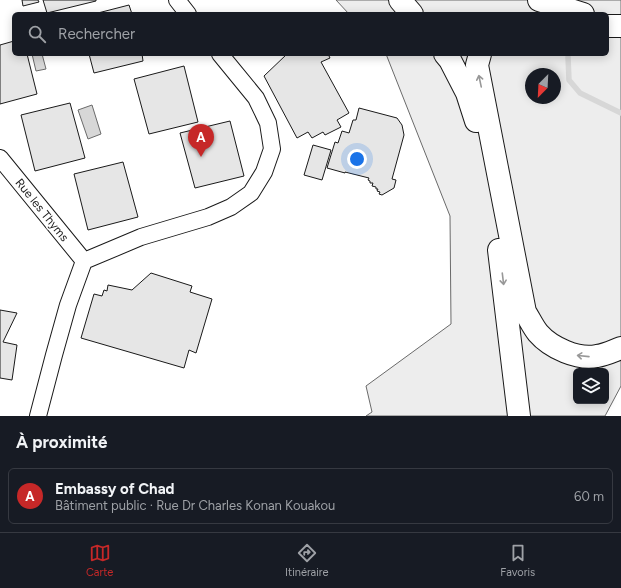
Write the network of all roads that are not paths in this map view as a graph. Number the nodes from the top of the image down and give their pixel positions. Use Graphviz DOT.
graph roads {
  1 [pos="177,0"];
  2 [pos="400,0"];
  3 [pos="539,0"];
  4 [pos="186,12"];
  5 [pos="410,12"];
  6 [pos="577,12"];
  7 [pos="609,18"];
  8 [pos="621,21"];
  9 [pos="609,26"];
  10 [pos="621,26"];
  11 [pos="222,56"];
  12 [pos="447,56"];
  13 [pos="479,56"];
  14 [pos="0,158"];
  15 [pos="84,261"];
  16 [pos="621,348"];
  17 [pos="38,416"];
  18 [pos="519,416"];
  1 -- 4 [label="street"];
  2 -- 5 [label="main road"];
  3 -- 6 [label="main road"];
  7 -- 8 [label="main road"];
  9 -- 10 [label="main road"];
  11 -- 15 [label="street"];
  12 -- 18 [label="main road, one-way"];
  16 -- 13 [label="main road, one-way"];
  14 -- 15 [label="street, Rue les Thyms"];
  15 -- 17 [label="street"];
}
